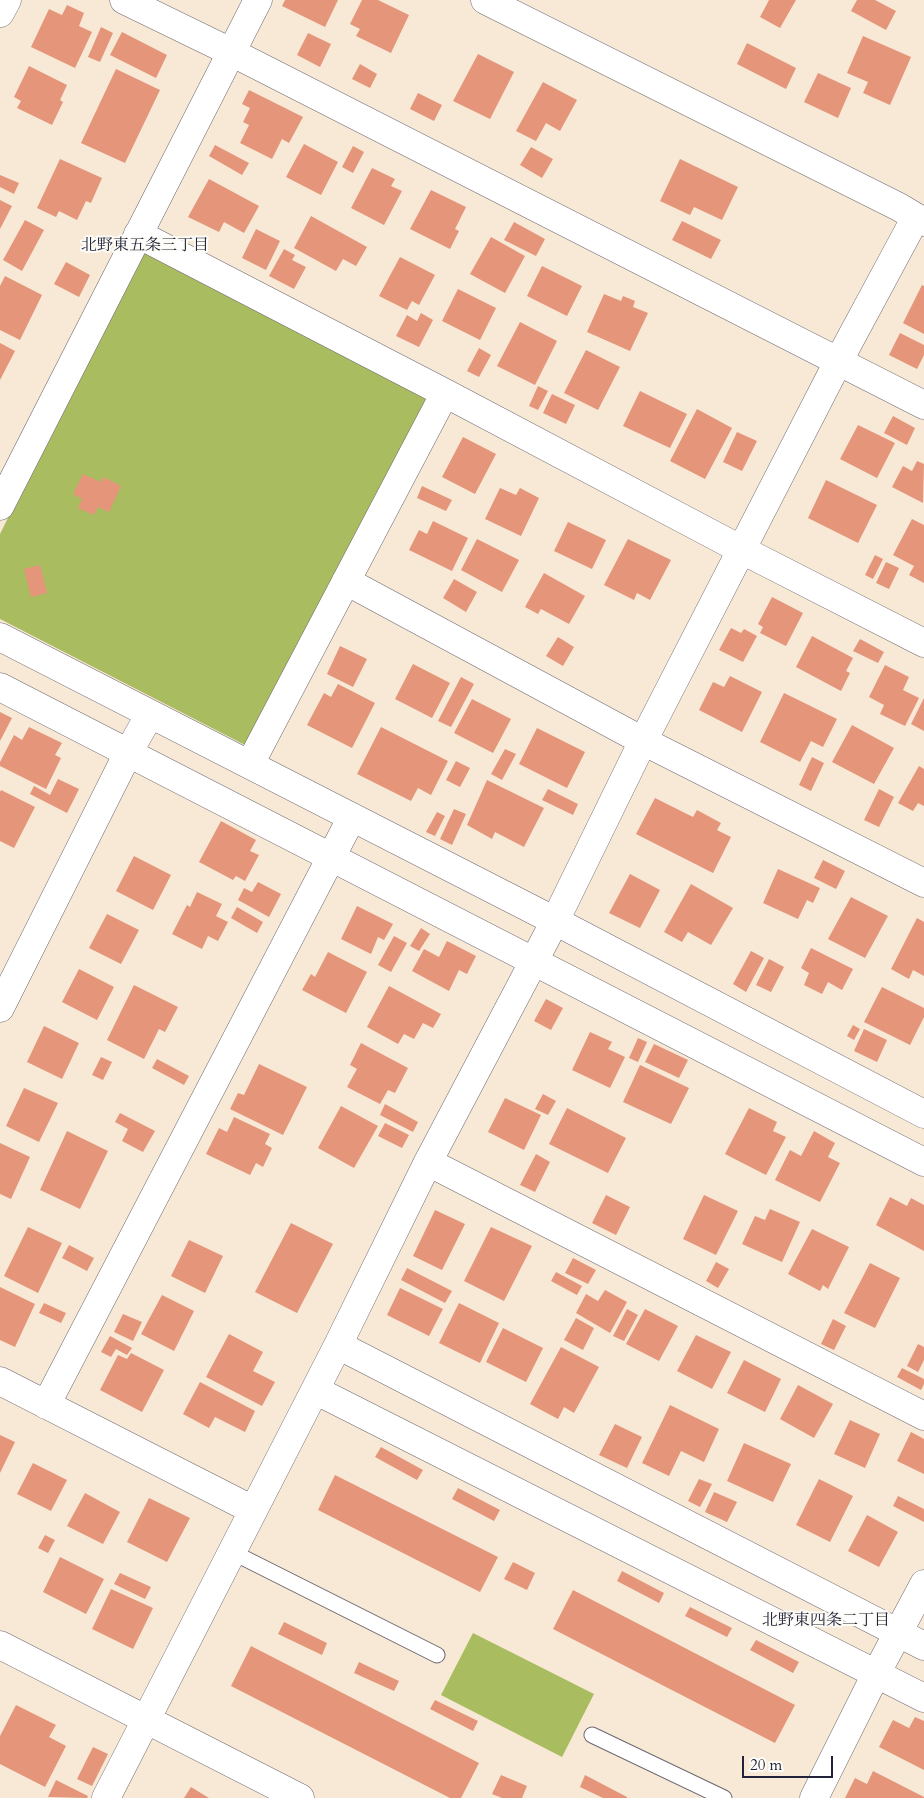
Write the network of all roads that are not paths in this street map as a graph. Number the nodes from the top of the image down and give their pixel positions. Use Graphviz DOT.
graph roads {
  1 [pos="6,0"];
  2 [pos="124,0"];
  3 [pos="258,0"];
  4 [pos="485,0"];
  5 [pos="0,13"];
  6 [pos="231,52"];
  7 [pos="920,220"];
  8 [pos="138,234"];
  9 [pos="838,362"];
  10 [pos="445,393"];
  11 [pos="924,405"];
  12 [pos="0,506"];
  13 [pos="742,550"];
  14 [pos="346,581"];
  15 [pos="0,637"];
  16 [pos="924,643"];
  17 [pos="0,687"];
  18 [pos="150,714"];
  19 [pos="643,741"];
  20 [pos="128,753"];
  21 [pos="250,764"];
  22 [pos="352,817"];
  23 [pos="330,857"];
  24 [pos="924,882"];
  25 [pos="555,921"];
  26 [pos="534,961"];
  27 [pos="0,1008"];
  28 [pos="924,1114"];
  29 [pos="428,1162"];
  30 [pos="924,1162"];
  31 [pos="338,1345"];
  32 [pos="0,1381"];
  33 [pos="315,1390"];
  34 [pos="46,1405"];
  35 [pos="924,1416"];
  36 [pos="253,1510"];
  37 [pos="232,1552"];
  38 [pos="924,1584"];
  39 [pos="899,1633"];
  40 [pos="0,1645"];
  41 [pos="924,1646"];
  42 [pos="437,1655"];
  43 [pos="876,1674"];
  44 [pos="924,1698"];
  45 [pos="148,1719"];
  46 [pos="592,1735"];
  47 [pos="106,1798"];
  48 [pos="300,1798"];
  49 [pos="724,1798"];
  50 [pos="814,1798"];
  1 -- 5 [label="street"];
  2 -- 6 [label="street"];
  3 -- 6 [label="street"];
  4 -- 7 [label="street"];
  6 -- 8 [label="street"];
  6 -- 9 [label="street"];
  7 -- 9 [label="street"];
  8 -- 10 [label="street"];
  8 -- 12 [label="street"];
  9 -- 11 [label="street"];
  9 -- 13 [label="street"];
  10 -- 13 [label="street"];
  10 -- 14 [label="street"];
  13 -- 16 [label="street"];
  13 -- 19 [label="street"];
  14 -- 19 [label="street"];
  14 -- 21 [label="street"];
  15 -- 18 [label="street"];
  17 -- 20 [label="street"];
  18 -- 20 [label="street"];
  18 -- 21 [label="street"];
  19 -- 24 [label="street"];
  19 -- 25 [label="street"];
  20 -- 23 [label="street"];
  20 -- 27 [label="street"];
  21 -- 22 [label="street"];
  22 -- 23 [label="street"];
  22 -- 25 [label="street"];
  23 -- 26 [label="street"];
  23 -- 34 [label="street"];
  25 -- 26 [label="street"];
  25 -- 28 [label="street"];
  26 -- 29 [label="street"];
  26 -- 30 [label="street"];
  29 -- 31 [label="street"];
  29 -- 35 [label="street"];
  31 -- 33 [label="street"];
  31 -- 39 [label="street"];
  32 -- 34 [label="street"];
  33 -- 36 [label="street"];
  33 -- 43 [label="street"];
  34 -- 36 [label="street"];
  36 -- 37 [label="street"];
  37 -- 42 [label="lane"];
  37 -- 45 [label="street"];
  38 -- 39 [label="street"];
  39 -- 41 [label="street"];
  39 -- 43 [label="street"];
  40 -- 45 [label="street"];
  43 -- 44 [label="street"];
  43 -- 50 [label="street"];
  45 -- 47 [label="street"];
  45 -- 48 [label="street"];
  46 -- 49 [label="lane"];
}
